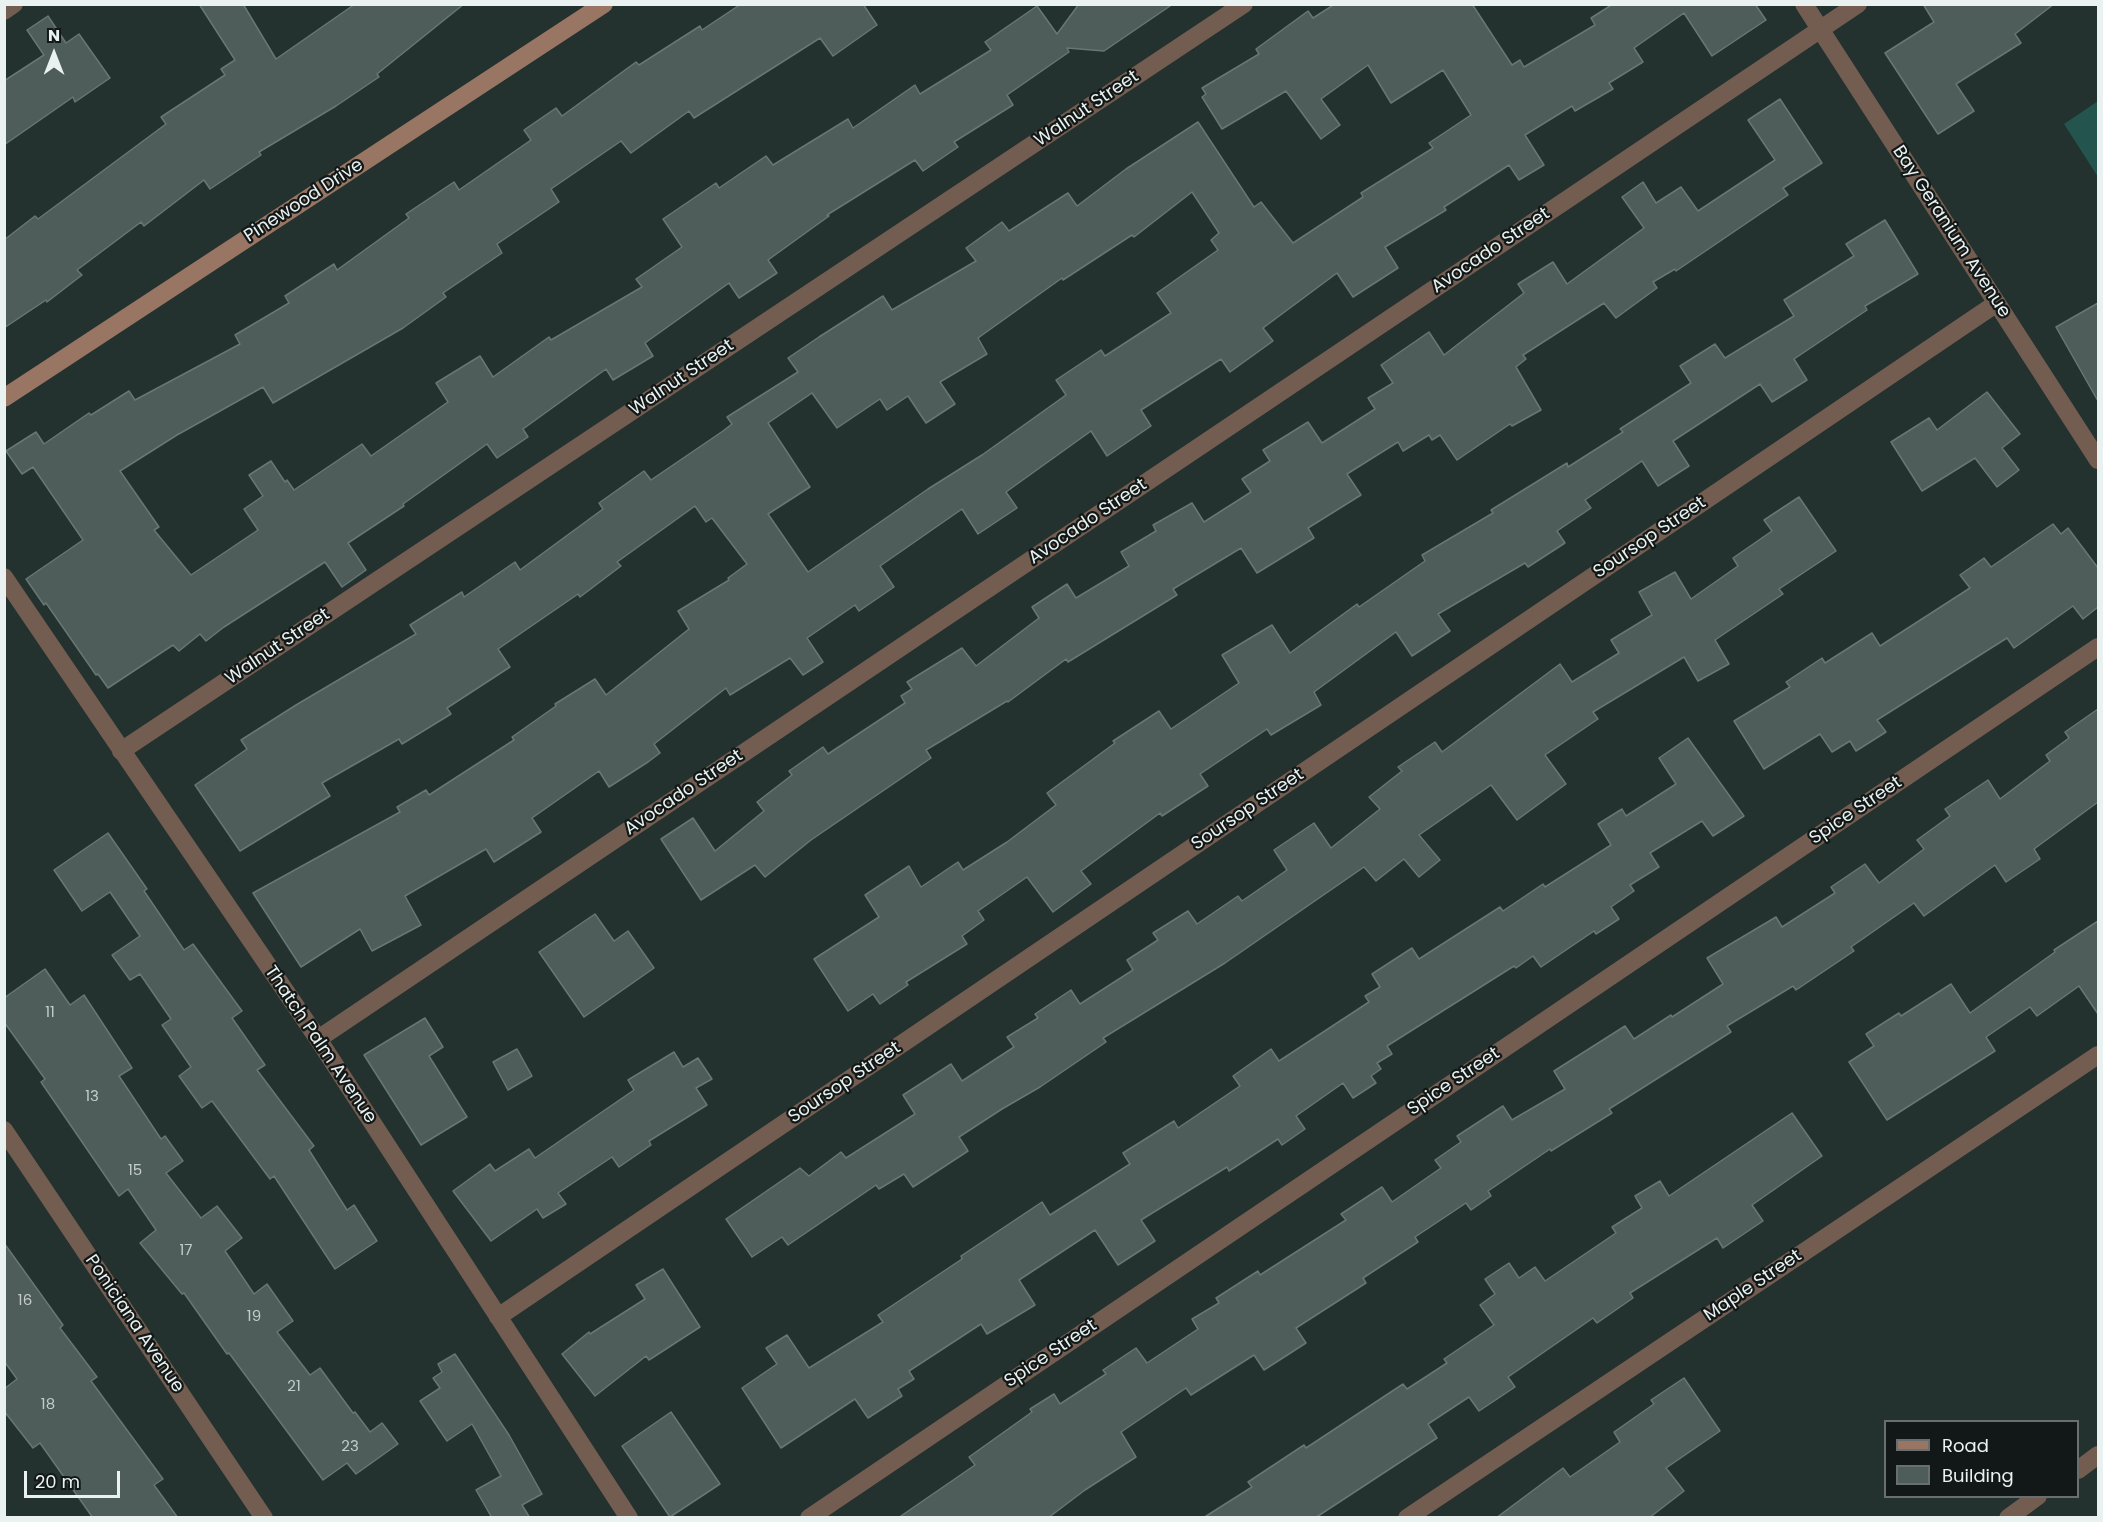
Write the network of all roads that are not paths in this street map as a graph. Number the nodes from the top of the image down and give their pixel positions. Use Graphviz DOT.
graph roads {
  1 [pos="14,4"];
  2 [pos="603,4"];
  3 [pos="1244,4"];
  4 [pos="1804,4"];
  5 [pos="1858,4"];
  6 [pos="4,10"];
  7 [pos="1820,30"];
  8 [pos="1997,303"];
  9 [pos="4,398"];
  10 [pos="2098,460"];
  11 [pos="4,577"];
  12 [pos="2098,647"];
  13 [pos="121,751"];
  14 [pos="318,1039"];
  15 [pos="2098,1055"];
  16 [pos="4,1130"];
  17 [pos="498,1317"];
  18 [pos="2098,1455"];
  19 [pos="2079,1469"];
  20 [pos="2037,1498"];
  21 [pos="264,1518"];
  22 [pos="629,1518"];
  23 [pos="808,1518"];
  24 [pos="1407,1518"];
  25 [pos="2008,1518"];
  1 -- 6 [label="street"];
  2 -- 9 [label="main road, Pinewood Drive"];
  3 -- 13 [label="street, Walnut Street"];
  4 -- 7 [label="street, Bay Geranium Avenue"];
  5 -- 7 [label="street, Avocado Street"];
  7 -- 8 [label="street, Bay Geranium Avenue"];
  7 -- 14 [label="street, Avocado Street"];
  8 -- 10 [label="street, Bay Geranium Avenue"];
  8 -- 17 [label="street, Soursop Street"];
  11 -- 13 [label="street, Thatch Palm Avenue"];
  12 -- 23 [label="street, Spice Street"];
  13 -- 14 [label="street, Thatch Palm Avenue"];
  14 -- 17 [label="street, Thatch Palm Avenue"];
  15 -- 24 [label="street, Maple Street"];
  16 -- 21 [label="street, Poniciana Avenue"];
  17 -- 22 [label="street, Thatch Palm Avenue"];
  18 -- 19 [label="street"];
  20 -- 25 [label="street"];
}
